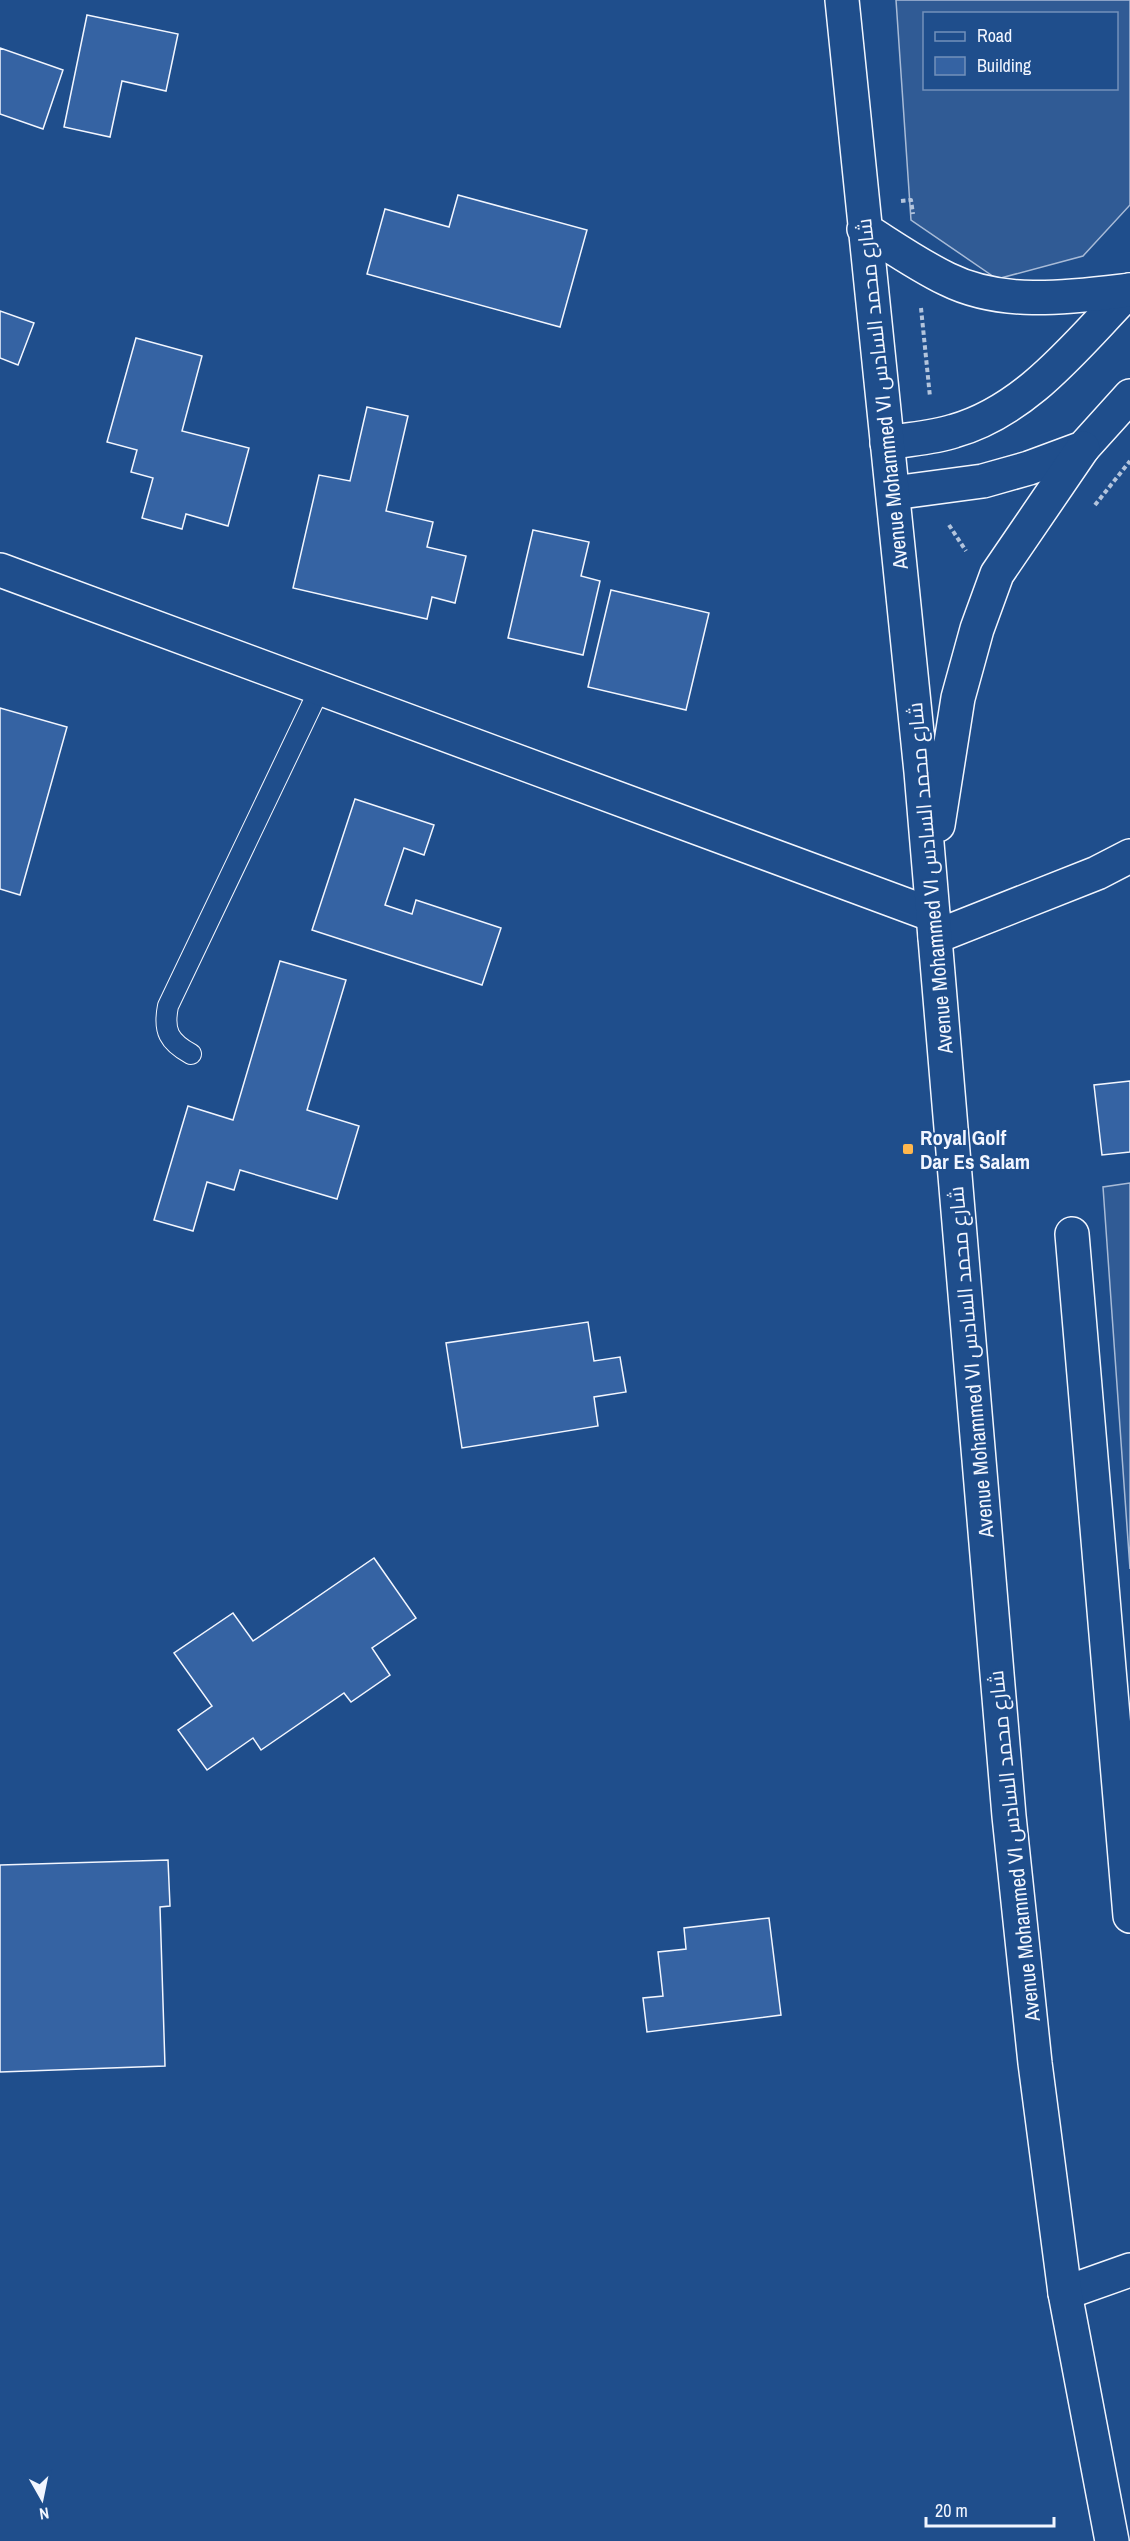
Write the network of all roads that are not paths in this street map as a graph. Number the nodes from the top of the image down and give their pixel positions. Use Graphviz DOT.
graph roads {
  1 [pos="842,0"];
  2 [pos="864,229"];
  3 [pos="1130,290"];
  4 [pos="1130,396"];
  5 [pos="887,443"];
  6 [pos="1083,448"];
  7 [pos="893,493"];
  8 [pos="0,570"];
  9 [pos="320,688"];
  10 [pos="1130,856"];
  11 [pos="930,880"];
  12 [pos="934,926"];
  13 [pos="190,1054"];
  14 [pos="1072,1234"];
  15 [pos="1130,1916"];
  16 [pos="1130,2270"];
  17 [pos="1065,2293"];
  18 [pos="1112,2541"];
  1 -- 2 [label="main road, Avenue Mohammed VI شارع محمد السادس"];
  2 -- 3 [label="main road"];
  2 -- 5 [label="main road, Avenue Mohammed VI شارع محمد السادس"];
  3 -- 5 [label="main road"];
  4 -- 6 [label="main road"];
  5 -- 7 [label="main road, Avenue Mohammed VI شارع محمد السادس"];
  6 -- 7 [label="main road"];
  6 -- 11 [label="main road"];
  7 -- 11 [label="main road, Avenue Mohammed VI شارع محمد السادس"];
  8 -- 9 [label="main road"];
  9 -- 12 [label="main road"];
  9 -- 13 [label="lane"];
  10 -- 12 [label="main road"];
  11 -- 12 [label="main road, Avenue Mohammed VI شارع محمد السادس"];
  12 -- 17 [label="main road, Avenue Mohammed VI شارع محمد السادس"];
  14 -- 15 [label="main road"];
  16 -- 17 [label="main road"];
  17 -- 18 [label="main road, Avenue Mohammed VI شارع محمد السادس"];
}
